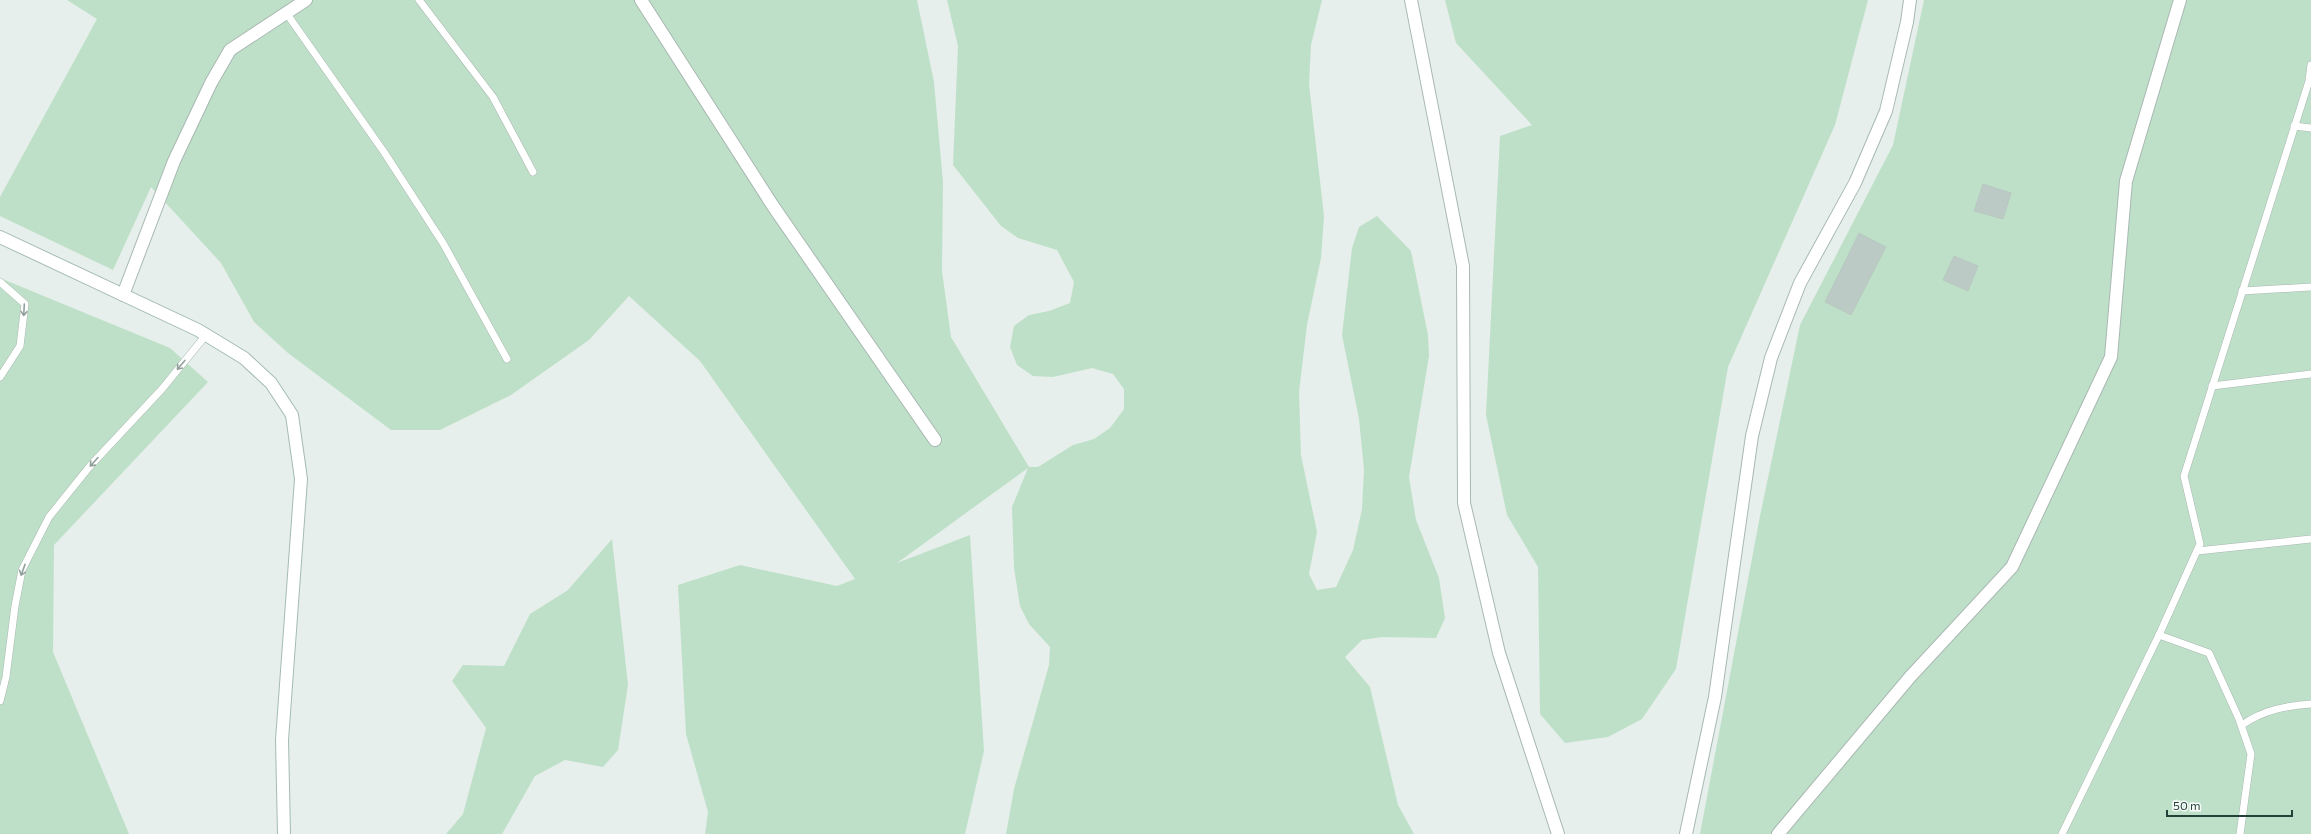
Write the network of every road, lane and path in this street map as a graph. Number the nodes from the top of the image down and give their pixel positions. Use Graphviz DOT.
graph roads {
  1 [pos="306,0"];
  2 [pos="419,0"];
  3 [pos="641,0"];
  4 [pos="1411,0"];
  5 [pos="1910,0"];
  6 [pos="2180,0"];
  7 [pos="287,14"];
  8 [pos="2311,65"];
  9 [pos="2294,126"];
  10 [pos="2311,128"];
  11 [pos="533,172"];
  12 [pos="0,237"];
  13 [pos="0,282"];
  14 [pos="2311,287"];
  15 [pos="2242,291"];
  16 [pos="123,295"];
  17 [pos="206,335"];
  18 [pos="507,359"];
  19 [pos="2311,374"];
  20 [pos="0,377"];
  21 [pos="2212,386"];
  22 [pos="934,440"];
  23 [pos="2311,538"];
  24 [pos="2197,551"];
  25 [pos="2159,635"];
  26 [pos="0,702"];
  27 [pos="2311,704"];
  28 [pos="2242,725"];
  29 [pos="284,834"];
  30 [pos="1558,834"];
  31 [pos="1686,834"];
  32 [pos="1778,834"];
  33 [pos="2062,834"];
  34 [pos="2240,834"];
  1 -- 7 [label="street"];
  2 -- 11 [label="lane"];
  3 -- 22 [label="street"];
  4 -- 30 [label="street"];
  5 -- 31 [label="street"];
  6 -- 32 [label="street"];
  7 -- 16 [label="street"];
  7 -- 18 [label="lane"];
  8 -- 9 [label="lane"];
  9 -- 10 [label="lane"];
  9 -- 15 [label="lane"];
  12 -- 16 [label="street"];
  13 -- 20 [label="lane, one-way"];
  14 -- 15 [label="lane"];
  15 -- 21 [label="lane"];
  16 -- 17 [label="street"];
  17 -- 26 [label="lane, one-way"];
  17 -- 29 [label="street"];
  19 -- 21 [label="lane"];
  21 -- 24 [label="lane"];
  23 -- 24 [label="lane"];
  24 -- 25 [label="lane"];
  25 -- 28 [label="lane"];
  25 -- 33 [label="lane"];
  27 -- 28 [label="lane"];
  28 -- 34 [label="lane"];
}
